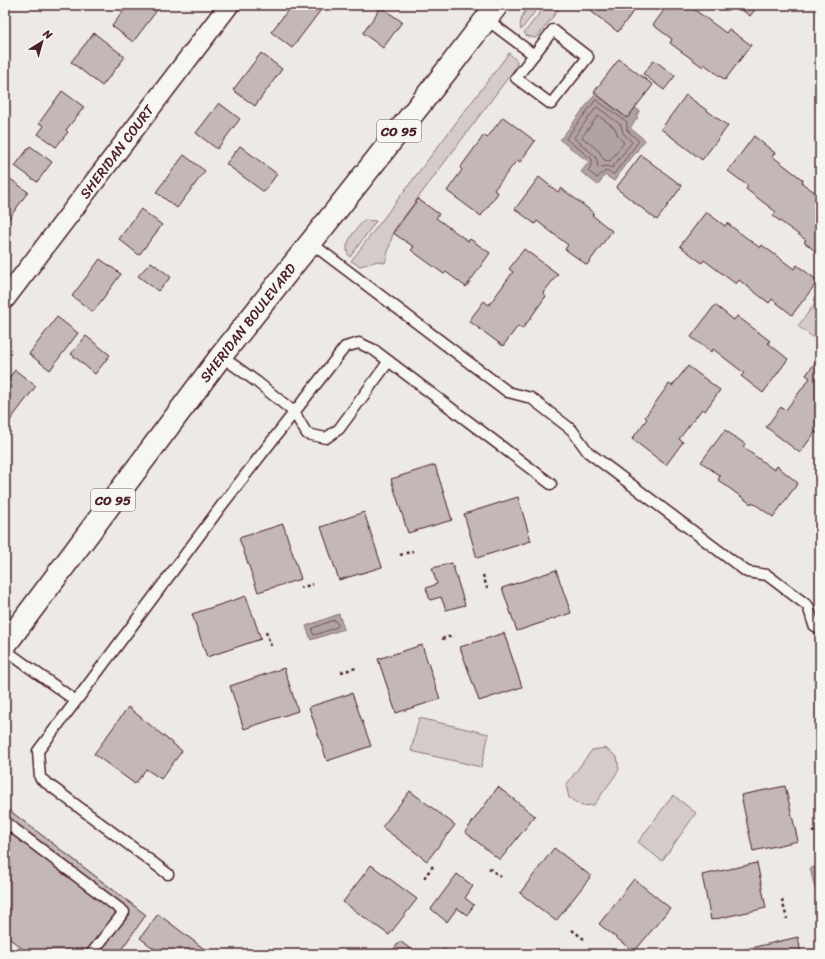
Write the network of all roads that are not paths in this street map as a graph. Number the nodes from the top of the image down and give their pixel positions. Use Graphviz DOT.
graph roads {
  1 [pos="229,5"];
  2 [pos="491,12"];
  3 [pos="534,55"];
  4 [pos="311,243"];
  5 [pos="6,294"];
  6 [pos="221,356"];
  7 [pos="388,361"];
  8 [pos="294,412"];
  9 [pos="551,484"];
  10 [pos="820,629"];
  11 [pos="5,645"];
  12 [pos="5,650"];
  13 [pos="76,701"];
  14 [pos="5,822"];
  15 [pos="168,874"];
  16 [pos="91,954"];
  1 -- 5 [label="street, SHERIDAN COURT"];
  2 -- 3 [label="lane"];
  2 -- 4 [label="main road, SHERIDAN BOULEVARD / CO 95"];
  3 -- 3 [label="lane"];
  4 -- 6 [label="main road, SHERIDAN BOULEVARD / CO 95"];
  4 -- 10 [label="lane"];
  6 -- 8 [label="lane"];
  6 -- 11 [label="main road, SHERIDAN BOULEVARD / CO 95"];
  7 -- 8 [label="lane"];
  7 -- 8 [label="lane"];
  7 -- 9 [label="lane"];
  8 -- 13 [label="lane"];
  12 -- 13 [label="lane"];
  13 -- 15 [label="lane"];
  14 -- 16 [label="lane"];
}
